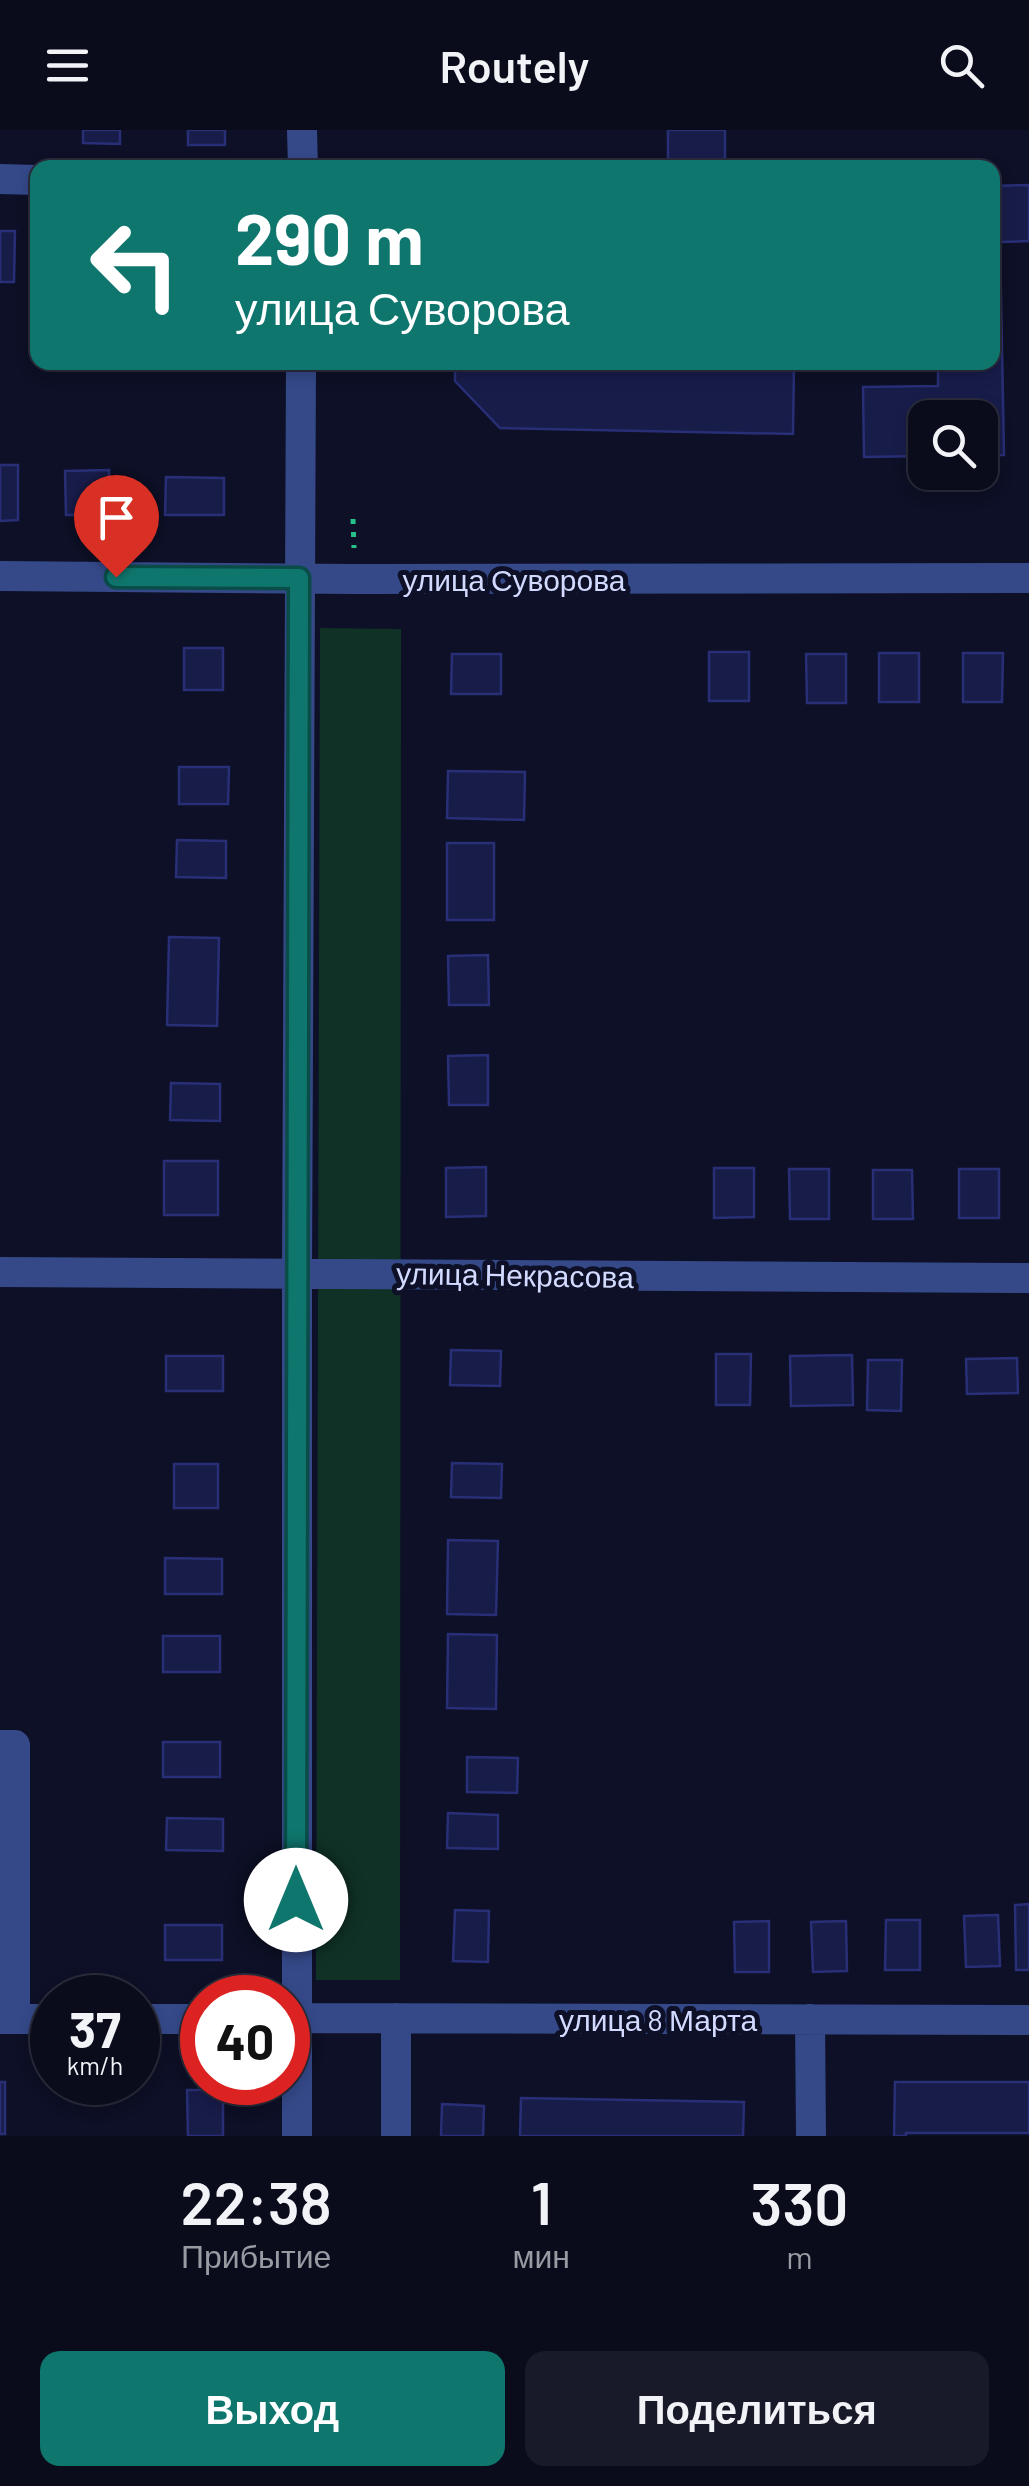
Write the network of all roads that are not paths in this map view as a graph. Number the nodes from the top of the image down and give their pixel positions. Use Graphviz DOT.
graph roads {
  1 [pos="302,130"];
  2 [pos="303,160"];
  3 [pos="0,180"];
  4 [pos="30,180"];
  5 [pos="301,370"];
  6 [pos="0,576"];
  7 [pos="299,578"];
  8 [pos="1029,578"];
  9 [pos="0,1272"];
  10 [pos="297,1272"];
  11 [pos="1029,1278"];
  12 [pos="0,1745"];
  13 [pos="292,1975"];
  14 [pos="310,2018"];
  15 [pos="396,2018"];
  16 [pos="8,2019"];
  17 [pos="810,2020"];
  18 [pos="1029,2020"];
  19 [pos="296,2105"];
  20 [pos="297,2136"];
  21 [pos="396,2136"];
  22 [pos="811,2136"];
  1 -- 2 [label="street"];
  3 -- 4 [label="street"];
  5 -- 7 [label="street"];
  6 -- 7 [label="street, улица Суворова"];
  7 -- 8 [label="street, улица Суворова"];
  7 -- 10 [label="street"];
  9 -- 10 [label="street, улица Некрасова"];
  10 -- 11 [label="street, улица Некрасова"];
  10 -- 13 [label="street"];
  12 -- 16 [label="street"];
  14 -- 15 [label="street, улица 8 Марта"];
  15 -- 17 [label="street, улица 8 Марта"];
  15 -- 21 [label="street"];
  17 -- 18 [label="street, улица 8 Марта"];
  17 -- 22 [label="street"];
  19 -- 20 [label="street"];
}
